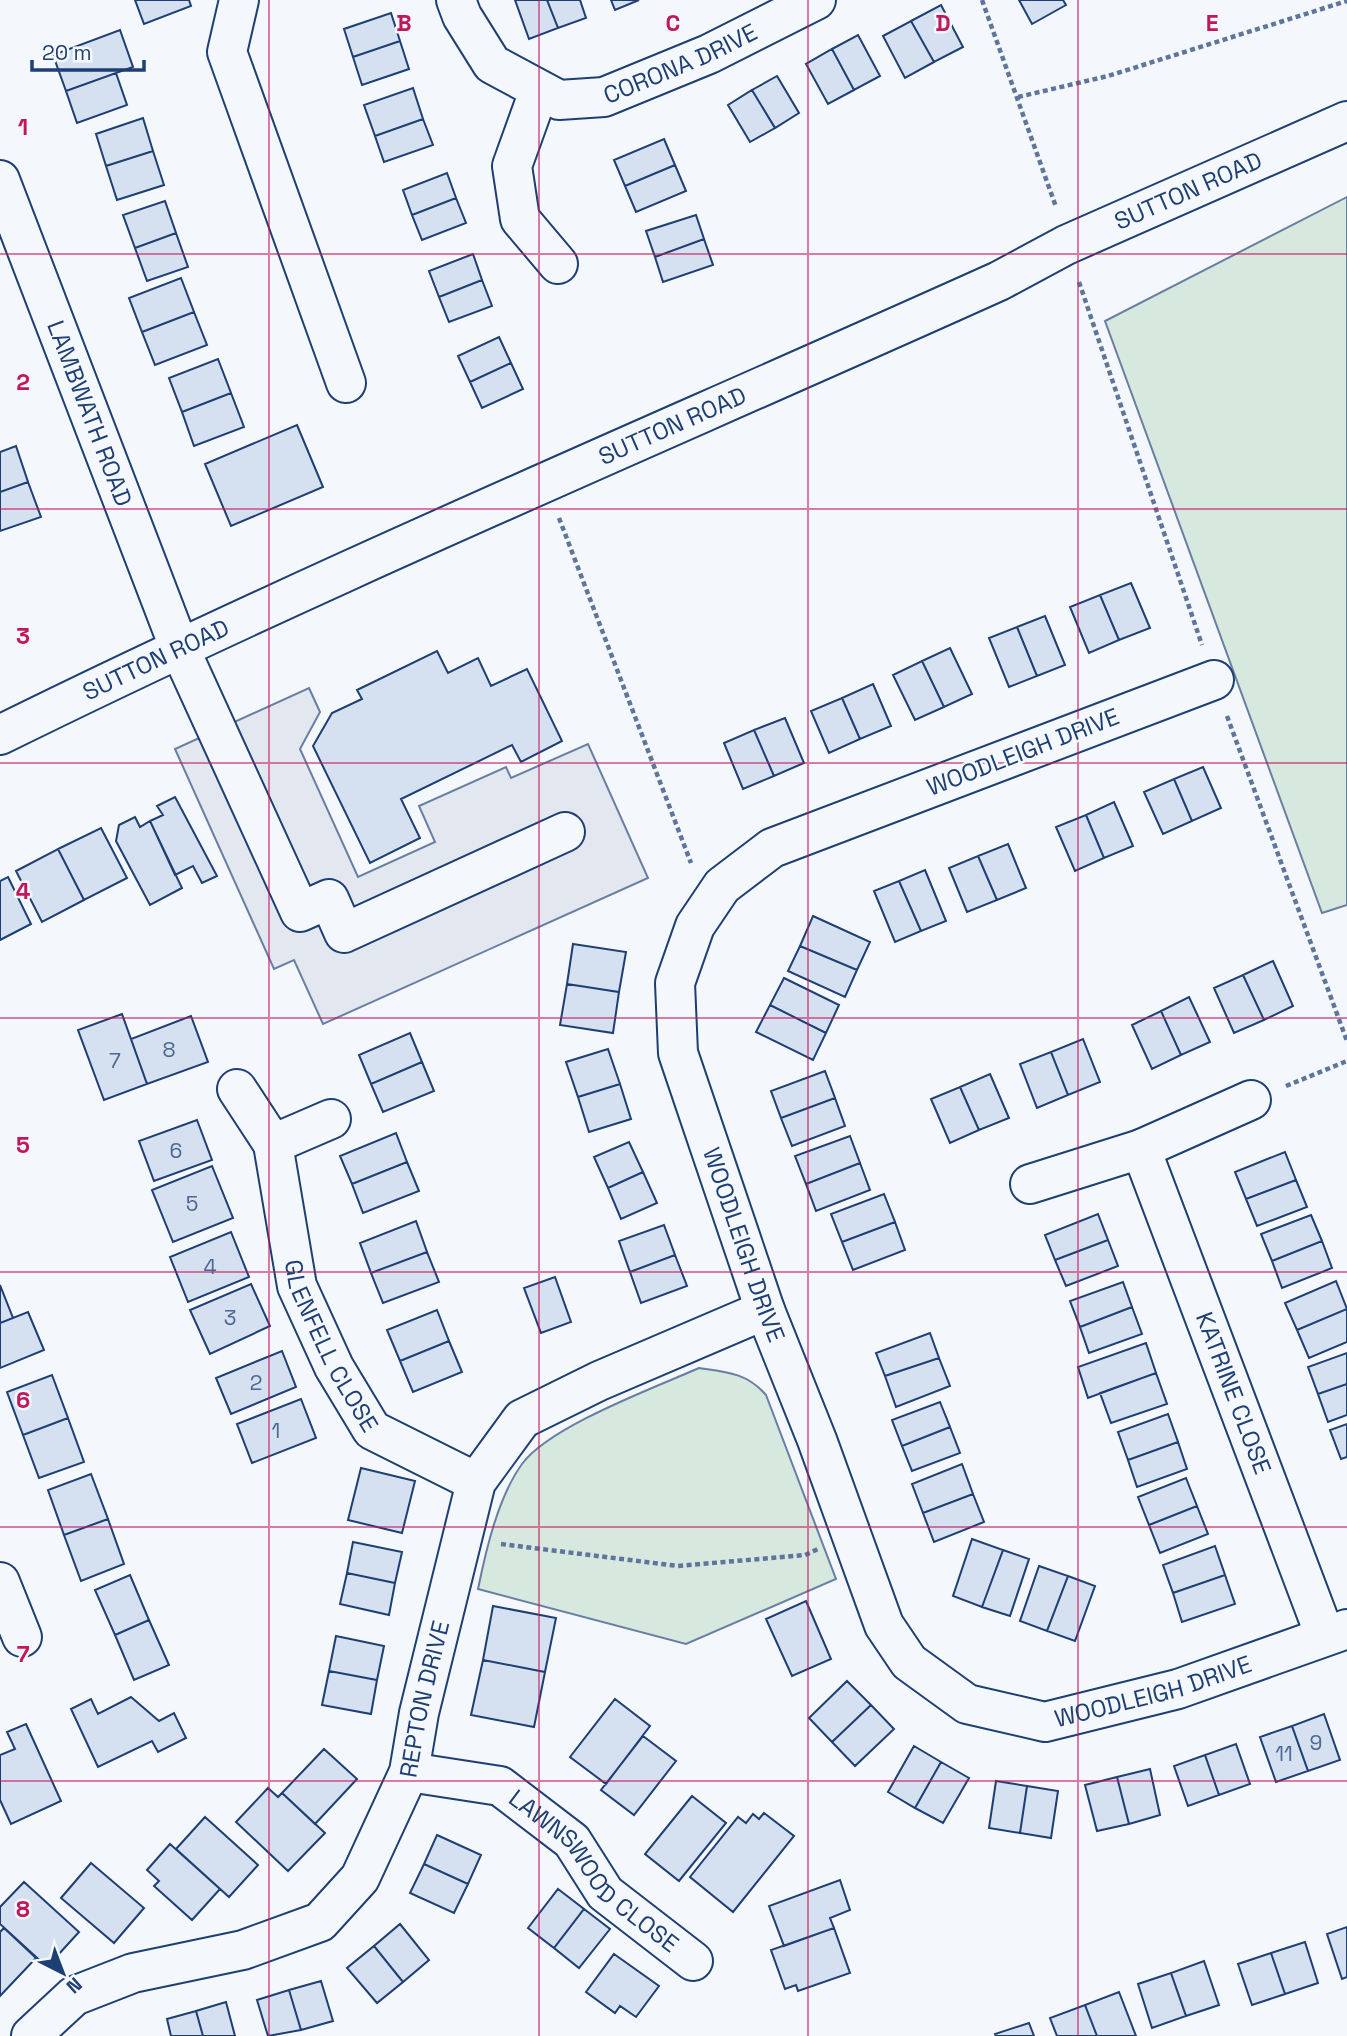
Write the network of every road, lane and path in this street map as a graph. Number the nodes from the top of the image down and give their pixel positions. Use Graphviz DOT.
graph roads {
  1 [pos="239,0"];
  2 [pos="456,0"];
  3 [pos="982,0"];
  4 [pos="1347,1"];
  5 [pos="802,3"];
  6 [pos="539,91"];
  7 [pos="1018,97"];
  8 [pos="1347,121"];
  9 [pos="0,180"];
  10 [pos="1066,245"];
  11 [pos="558,264"];
  12 [pos="346,383"];
  13 [pos="546,484"];
  14 [pos="179,647"];
  15 [pos="1214,680"];
  16 [pos="0,735"];
  17 [pos="565,832"];
  18 [pos="722,887"];
  19 [pos="1347,1061"];
  20 [pos="237,1089"];
  21 [pos="1251,1100"];
  22 [pos="331,1119"];
  23 [pos="273,1144"];
  24 [pos="1141,1149"];
  25 [pos="1030,1184"];
  26 [pos="765,1310"];
  27 [pos="476,1482"];
  28 [pos="852,1536"];
  29 [pos="462,1539"];
  30 [pos="0,1582"];
  31 [pos="1336,1632"];
  32 [pos="22,1637"];
  33 [pos="409,1772"];
  34 [pos="693,1961"];
  35 [pos="31,2036"];
  1 -- 12 [label="street"];
  2 -- 6 [label="street, CORONA DRIVE"];
  3 -- 7 [label="path"];
  4 -- 7 [label="path"];
  5 -- 6 [label="street, CORONA DRIVE"];
  6 -- 11 [label="street"];
  7 -- 10 [label="path"];
  8 -- 10 [label="street, SUTTON ROAD"];
  9 -- 14 [label="street, LAMBWATH ROAD"];
  10 -- 13 [label="street, SUTTON ROAD"];
  13 -- 14 [label="street, SUTTON ROAD"];
  13 -- 18 [label="path"];
  14 -- 16 [label="street, SUTTON ROAD"];
  14 -- 17 [label="street, LAMBWATH ROAD"];
  15 -- 18 [label="street, WOODLEIGH DRIVE"];
  18 -- 26 [label="street, WOODLEIGH DRIVE"];
  19 -- 21 [label="path"];
  20 -- 23 [label="street, GLENFELL CLOSE"];
  21 -- 24 [label="street"];
  22 -- 23 [label="street"];
  23 -- 27 [label="street, GLENFELL CLOSE"];
  24 -- 25 [label="street"];
  24 -- 31 [label="street, KATRINE CLOSE"];
  26 -- 27 [label="street, REPTON DRIVE"];
  26 -- 28 [label="street, WOODLEIGH DRIVE"];
  27 -- 29 [label="street, REPTON DRIVE"];
  28 -- 29 [label="path"];
  28 -- 31 [label="street, WOODLEIGH DRIVE"];
  29 -- 33 [label="street, REPTON DRIVE"];
  30 -- 32 [label="street"];
  33 -- 34 [label="street, LAWNSWOOD CLOSE"];
  33 -- 35 [label="street, REPTON DRIVE"];
}
